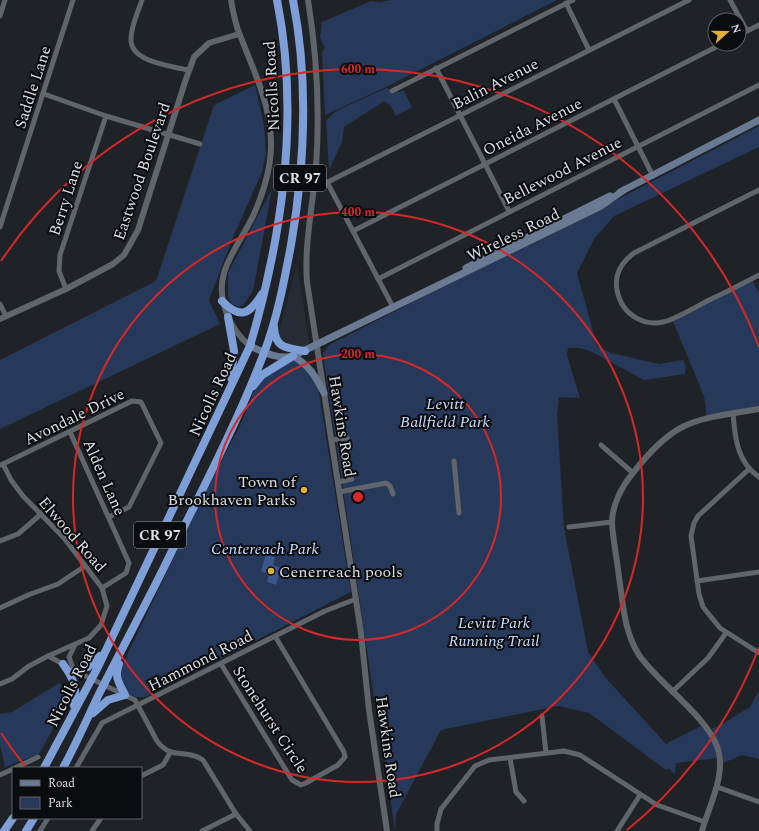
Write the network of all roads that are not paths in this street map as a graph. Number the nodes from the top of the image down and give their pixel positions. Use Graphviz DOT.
graph roads {
  1 [pos="5,0"];
  2 [pos="73,0"];
  3 [pos="142,0"];
  4 [pos="230,0"];
  5 [pos="277,0"];
  6 [pos="293,0"];
  7 [pos="308,0"];
  8 [pos="573,0"];
  9 [pos="689,0"];
  10 [pos="730,0"];
  11 [pos="566,3"];
  12 [pos="737,12"];
  13 [pos="0,16"];
  14 [pos="759,25"];
  15 [pos="747,31"];
  16 [pos="239,34"];
  17 [pos="589,50"];
  18 [pos="707,52"];
  19 [pos="436,68"];
  20 [pos="188,70"];
  21 [pos="759,85"];
  22 [pos="392,91"];
  23 [pos="44,94"];
  24 [pos="614,99"];
  25 [pos="460,115"];
  26 [pos="106,116"];
  27 [pos="759,120"];
  28 [pos="759,125"];
  29 [pos="168,134"];
  30 [pos="200,144"];
  31 [pos="637,146"];
  32 [pos="485,164"];
  33 [pos="653,176"];
  34 [pos="328,182"];
  35 [pos="314,189"];
  36 [pos="759,190"];
  37 [pos="509,211"];
  38 [pos="0,227"];
  39 [pos="353,231"];
  40 [pos="759,275"];
  41 [pos="378,278"];
  42 [pos="266,286"];
  43 [pos="66,289"];
  44 [pos="222,301"];
  45 [pos="0,304"];
  46 [pos="393,307"];
  47 [pos="6,316"];
  48 [pos="228,317"];
  49 [pos="0,319"];
  50 [pos="273,324"];
  51 [pos="250,346"];
  52 [pos="316,346"];
  53 [pos="305,351"];
  54 [pos="264,353"];
  55 [pos="293,356"];
  56 [pos="228,391"];
  57 [pos="247,393"];
  58 [pos="324,393"];
  59 [pos="759,409"];
  60 [pos="733,414"];
  61 [pos="70,432"];
  62 [pos="347,438"];
  63 [pos="331,440"];
  64 [pos="600,445"];
  65 [pos="454,461"];
  66 [pos="2,465"];
  67 [pos="749,469"];
  68 [pos="633,473"];
  69 [pos="759,477"];
  70 [pos="352,479"];
  71 [pos="338,482"];
  72 [pos="339,492"];
  73 [pos="392,494"];
  74 [pos="459,513"];
  75 [pos="41,514"];
  76 [pos="109,517"];
  77 [pos="612,522"];
  78 [pos="569,528"];
  79 [pos="0,541"];
  80 [pos="86,566"];
  81 [pos="759,572"];
  82 [pos="697,581"];
  83 [pos="102,588"];
  84 [pos="356,598"];
  85 [pos="0,608"];
  86 [pos="726,633"];
  87 [pos="275,636"];
  88 [pos="75,644"];
  89 [pos="124,646"];
  90 [pos="104,653"];
  91 [pos="759,653"];
  92 [pos="48,656"];
  93 [pos="62,664"];
  94 [pos="220,664"];
  95 [pos="74,671"];
  96 [pos="91,679"];
  97 [pos="0,684"];
  98 [pos="104,685"];
  99 [pos="672,692"];
  100 [pos="125,695"];
  101 [pos="138,705"];
  102 [pos="542,716"];
  103 [pos="86,721"];
  104 [pos="70,722"];
  105 [pos="546,752"];
  106 [pos="170,753"];
  107 [pos="38,757"];
  108 [pos="510,758"];
  109 [pos="16,767"];
  110 [pos="45,767"];
  111 [pos="63,767"];
  112 [pos="77,767"];
  113 [pos="12,769"];
  114 [pos="0,775"];
  115 [pos="142,776"];
  116 [pos="717,786"];
  117 [pos="640,795"];
  118 [pos="524,801"];
  119 [pos="759,802"];
  120 [pos="236,814"];
  121 [pos="12,819"];
  122 [pos="33,819"];
  123 [pos="47,819"];
  124 [pos="100,819"];
  125 [pos="705,822"];
  126 [pos="4,831"];
  127 [pos="26,831"];
  128 [pos="40,831"];
  129 [pos="92,831"];
  130 [pos="202,831"];
  131 [pos="250,831"];
  132 [pos="387,831"];
  133 [pos="437,831"];
  134 [pos="617,831"];
  135 [pos="702,831"];
  1 -- 13 [label="street"];
  2 -- 23 [label="street, Saddle Lane"];
  3 -- 20 [label="street"];
  4 -- 16 [label="street"];
  5 -- 42 [label="highway, Nicolls Road / CR 97"];
  6 -- 50 [label="highway, Nicolls Road / CR 97"];
  7 -- 35 [label="street, Hawkins Road"];
  8 -- 11 [label="street"];
  9 -- 17 [label="street, Balin Avenue"];
  10 -- 12 [label="street"];
  11 -- 17 [label="street"];
  11 -- 19 [label="street"];
  14 -- 15 [label="street"];
  16 -- 20 [label="street, Eastwood Boulevard"];
  16 -- 44 [label="street"];
  17 -- 25 [label="street, Balin Avenue"];
  18 -- 24 [label="street, Oneida Avenue"];
  19 -- 22 [label="street"];
  19 -- 25 [label="street"];
  20 -- 29 [label="street, Eastwood Boulevard"];
  21 -- 31 [label="street, Bellewood Avenue"];
  23 -- 26 [label="street"];
  23 -- 38 [label="street, Saddle Lane"];
  24 -- 31 [label="street"];
  24 -- 32 [label="street, Oneida Avenue"];
  25 -- 32 [label="street"];
  25 -- 34 [label="street, Balin Avenue"];
  26 -- 29 [label="street"];
  26 -- 43 [label="street, Berry Lane"];
  27 -- 33 [label="main road, Wireless Road"];
  28 -- 33 [label="main road, Wireless Road"];
  29 -- 30 [label="street"];
  29 -- 43 [label="street, Eastwood Boulevard"];
  31 -- 33 [label="street"];
  31 -- 37 [label="street, Bellewood Avenue"];
  32 -- 37 [label="street"];
  32 -- 39 [label="street, Oneida Avenue"];
  33 -- 46 [label="main road, Wireless Road"];
  34 -- 35 [label="street, Balin Avenue"];
  34 -- 39 [label="street"];
  35 -- 52 [label="street, Hawkins Road"];
  36 -- 40 [label="street"];
  37 -- 41 [label="street, Bellewood Avenue"];
  39 -- 41 [label="street"];
  41 -- 46 [label="street"];
  42 -- 44 [label="highway"];
  42 -- 51 [label="highway, Nicolls Road / CR 97"];
  43 -- 47 [label="street, Eastwood Boulevard"];
  44 -- 48 [label="street"];
  45 -- 47 [label="street"];
  46 -- 52 [label="main road, Wireless Road"];
  47 -- 49 [label="street, Eastwood Boulevard"];
  48 -- 51 [label="street"];
  48 -- 56 [label="highway"];
  50 -- 53 [label="highway"];
  50 -- 54 [label="highway, Nicolls Road / CR 97"];
  51 -- 54 [label="main road"];
  51 -- 56 [label="highway, Nicolls Road / CR 97"];
  52 -- 53 [label="main road"];
  52 -- 58 [label="street, Hawkins Road"];
  53 -- 55 [label="main road"];
  54 -- 55 [label="main road"];
  54 -- 57 [label="highway, Nicolls Road / CR 97"];
  55 -- 57 [label="highway"];
  55 -- 58 [label="main road"];
  56 -- 90 [label="highway, Nicolls Road / CR 97"];
  57 -- 89 [label="highway, Nicolls Road / CR 97"];
  58 -- 63 [label="street, Hawkins Road"];
  59 -- 60 [label="street"];
  60 -- 67 [label="street"];
  60 -- 68 [label="street"];
  61 -- 66 [label="street, Avondale Drive"];
  61 -- 76 [label="street, Alden Lane"];
  61 -- 76 [label="street, Avondale Drive"];
  62 -- 63 [label="street"];
  63 -- 71 [label="street, Hawkins Road"];
  64 -- 68 [label="street"];
  65 -- 74 [label="street"];
  66 -- 75 [label="street, Elwood Road"];
  67 -- 69 [label="street"];
  67 -- 82 [label="street"];
  68 -- 77 [label="street"];
  70 -- 71 [label="street"];
  71 -- 72 [label="street, Hawkins Road"];
  72 -- 73 [label="street"];
  72 -- 84 [label="street, Hawkins Road"];
  75 -- 79 [label="street"];
  75 -- 80 [label="street, Elwood Road"];
  76 -- 83 [label="street, Alden Lane"];
  77 -- 78 [label="street"];
  77 -- 99 [label="street"];
  80 -- 83 [label="street, Elwood Road"];
  80 -- 85 [label="street"];
  81 -- 82 [label="street"];
  82 -- 86 [label="street"];
  83 -- 88 [label="street, Elwood Road"];
  84 -- 87 [label="street, Hammond Road"];
  84 -- 132 [label="street, Hawkins Road"];
  86 -- 91 [label="street"];
  86 -- 99 [label="street"];
  87 -- 94 [label="street, Hammond Road"];
  87 -- 94 [label="street, Stonehurst Circle"];
  88 -- 92 [label="street"];
  88 -- 95 [label="street"];
  89 -- 98 [label="highway, Nicolls Road / CR 97"];
  89 -- 100 [label="highway"];
  90 -- 95 [label="highway"];
  90 -- 96 [label="highway, Nicolls Road / CR 97"];
  92 -- 93 [label="street"];
  92 -- 97 [label="street"];
  93 -- 95 [label="street"];
  93 -- 104 [label="highway"];
  94 -- 101 [label="street, Hammond Road"];
  95 -- 96 [label="street"];
  96 -- 98 [label="street"];
  96 -- 104 [label="highway, Nicolls Road / CR 97"];
  98 -- 100 [label="street"];
  98 -- 103 [label="highway, Nicolls Road / CR 97"];
  99 -- 116 [label="street"];
  100 -- 101 [label="street"];
  100 -- 103 [label="highway"];
  101 -- 106 [label="street"];
  101 -- 112 [label="street, Hammond Road"];
  102 -- 105 [label="street"];
  103 -- 111 [label="highway, Nicolls Road / CR 97"];
  104 -- 110 [label="highway, Nicolls Road / CR 97"];
  105 -- 108 [label="street"];
  105 -- 117 [label="street"];
  106 -- 115 [label="street"];
  106 -- 120 [label="street"];
  107 -- 109 [label="street"];
  108 -- 118 [label="street"];
  108 -- 133 [label="street"];
  113 -- 114 [label="street"];
  116 -- 119 [label="street"];
  116 -- 125 [label="street"];
  117 -- 125 [label="street"];
  117 -- 134 [label="street"];
  120 -- 130 [label="street"];
  120 -- 131 [label="street"];
  121 -- 126 [label="highway"];
  122 -- 127 [label="highway"];
  123 -- 128 [label="street"];
  124 -- 129 [label="street"];
  125 -- 135 [label="street"];
}
